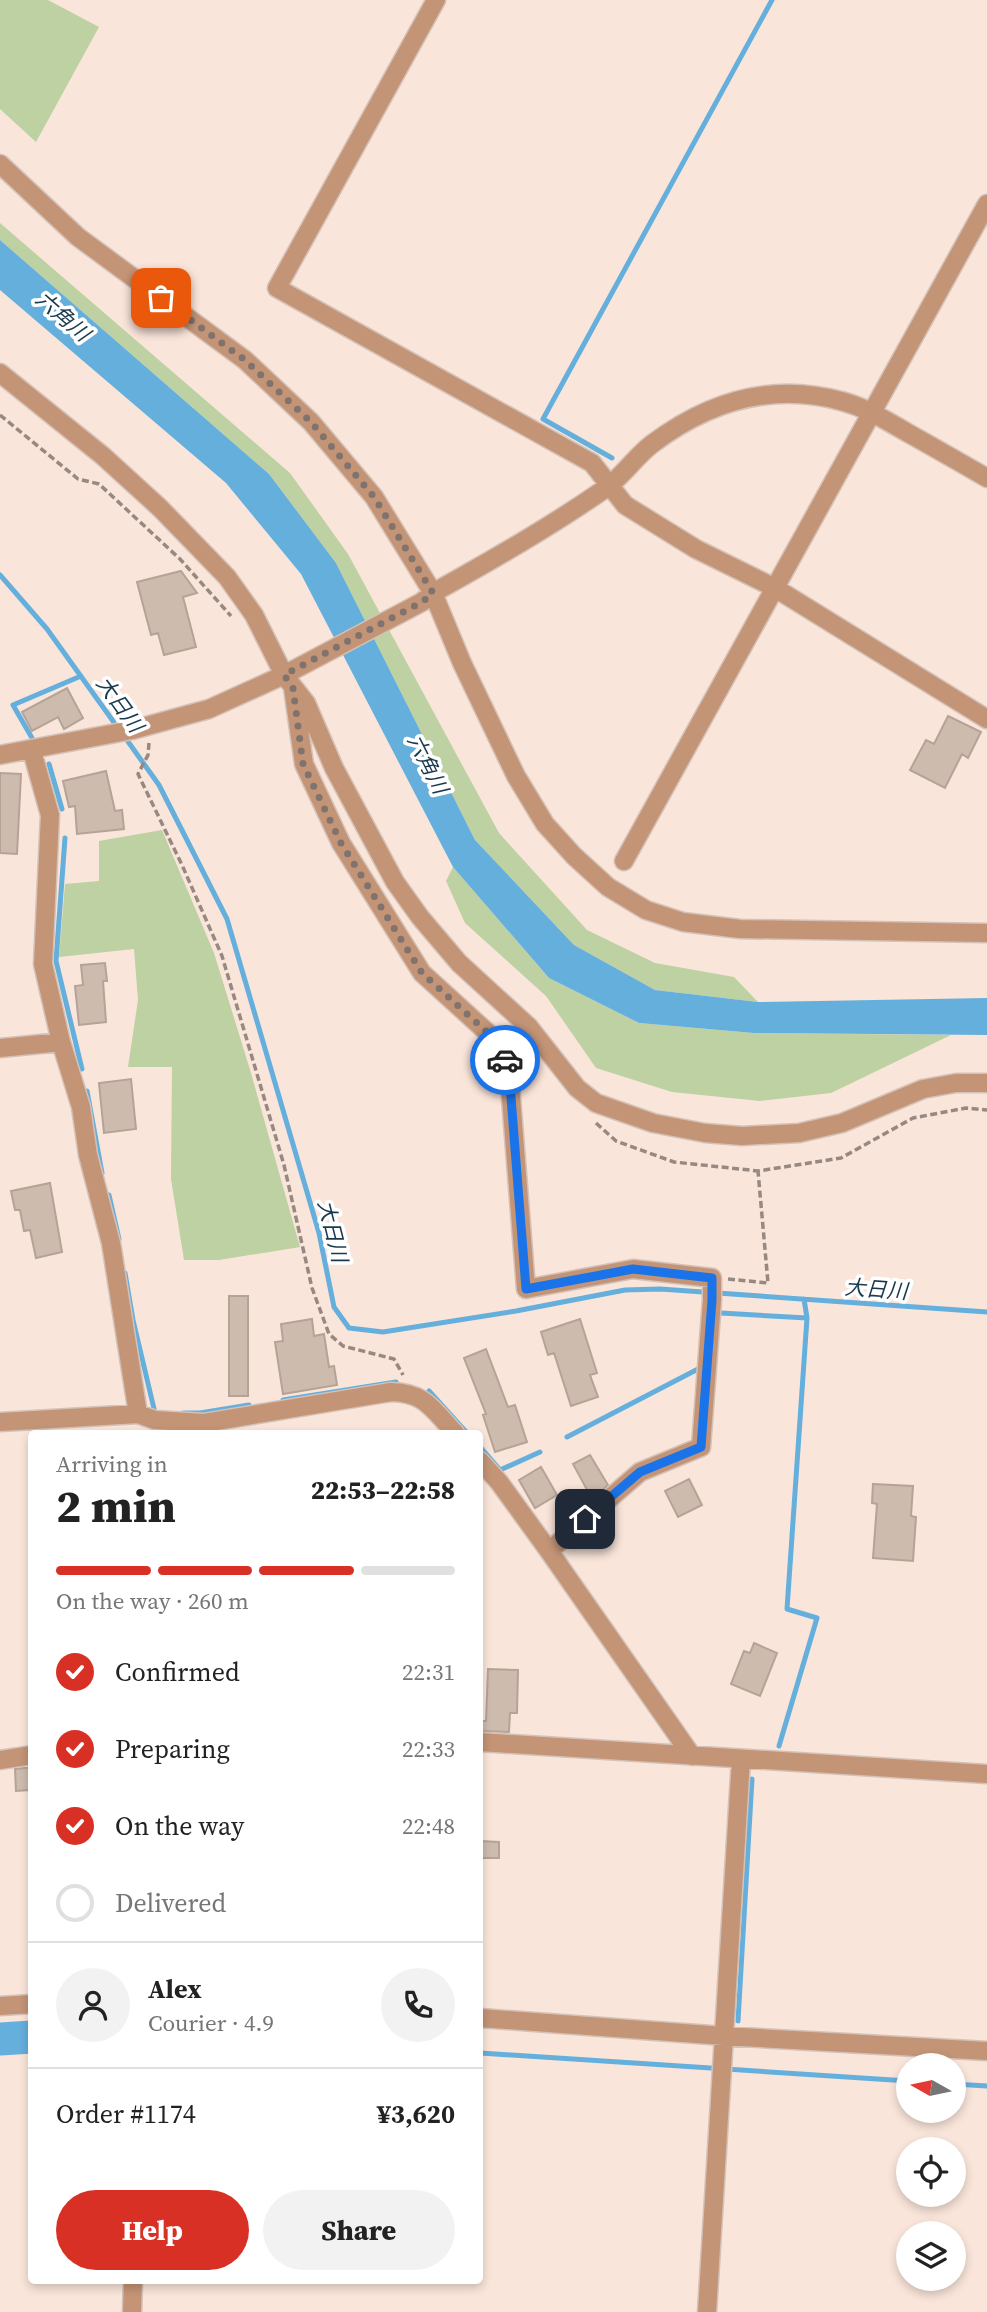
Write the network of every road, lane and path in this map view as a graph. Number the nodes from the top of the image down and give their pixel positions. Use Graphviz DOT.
graph roads {
  1 [pos="436,0"];
  2 [pos="0,164"];
  3 [pos="987,204"];
  4 [pos="0,373"];
  5 [pos="872,412"];
  6 [pos="0,415"];
  7 [pos="987,478"];
  8 [pos="609,486"];
  9 [pos="775,588"];
  10 [pos="428,597"];
  11 [pos="232,617"];
  12 [pos="290,677"];
  13 [pos="987,719"];
  14 [pos="32,751"];
  15 [pos="0,755"];
  16 [pos="148,755"];
  17 [pos="624,861"];
  18 [pos="987,933"];
  19 [pos="61,1042"];
  20 [pos="0,1048"];
  21 [pos="987,1083"];
  22 [pos="758,1171"];
  23 [pos="712,1288"];
  24 [pos="412,1392"];
  25 [pos="138,1414"];
  26 [pos="0,1422"];
  27 [pos="204,1428"];
  28 [pos="452,1430"];
  29 [pos="483,1464"];
  30 [pos="549,1551"];
  31 [pos="483,1742"];
  32 [pos="28,1756"];
  33 [pos="692,1756"];
  34 [pos="741,1759"];
  35 [pos="0,1760"];
  36 [pos="987,1774"];
  37 [pos="28,2004"];
  38 [pos="0,2006"];
  39 [pos="483,2018"];
  40 [pos="724,2036"];
  41 [pos="987,2051"];
  42 [pos="133,2284"];
  43 [pos="132,2312"];
  44 [pos="707,2312"];
  1 -- 8 [label="street"];
  2 -- 10 [label="street"];
  3 -- 5 [label="street"];
  4 -- 12 [label="street"];
  5 -- 7 [label="street"];
  5 -- 8 [label="street"];
  5 -- 9 [label="street"];
  6 -- 11 [label="path"];
  8 -- 9 [label="street"];
  8 -- 10 [label="street"];
  9 -- 13 [label="street"];
  9 -- 17 [label="street"];
  10 -- 12 [label="street"];
  10 -- 18 [label="street"];
  12 -- 14 [label="street"];
  12 -- 21 [label="street"];
  12 -- 23 [label="street"];
  14 -- 15 [label="street"];
  14 -- 19 [label="street"];
  16 -- 24 [label="path"];
  19 -- 20 [label="street"];
  19 -- 25 [label="street"];
  22 -- 23 [label="path"];
  23 -- 30 [label="street"];
  24 -- 27 [label="street"];
  24 -- 28 [label="street"];
  25 -- 26 [label="street"];
  25 -- 27 [label="street"];
  29 -- 30 [label="street"];
  30 -- 33 [label="street"];
  31 -- 33 [label="street"];
  32 -- 35 [label="street"];
  33 -- 34 [label="street"];
  34 -- 36 [label="street"];
  34 -- 40 [label="street"];
  37 -- 38 [label="street"];
  39 -- 40 [label="street"];
  40 -- 41 [label="street"];
  40 -- 44 [label="street"];
  42 -- 43 [label="street"];
}
